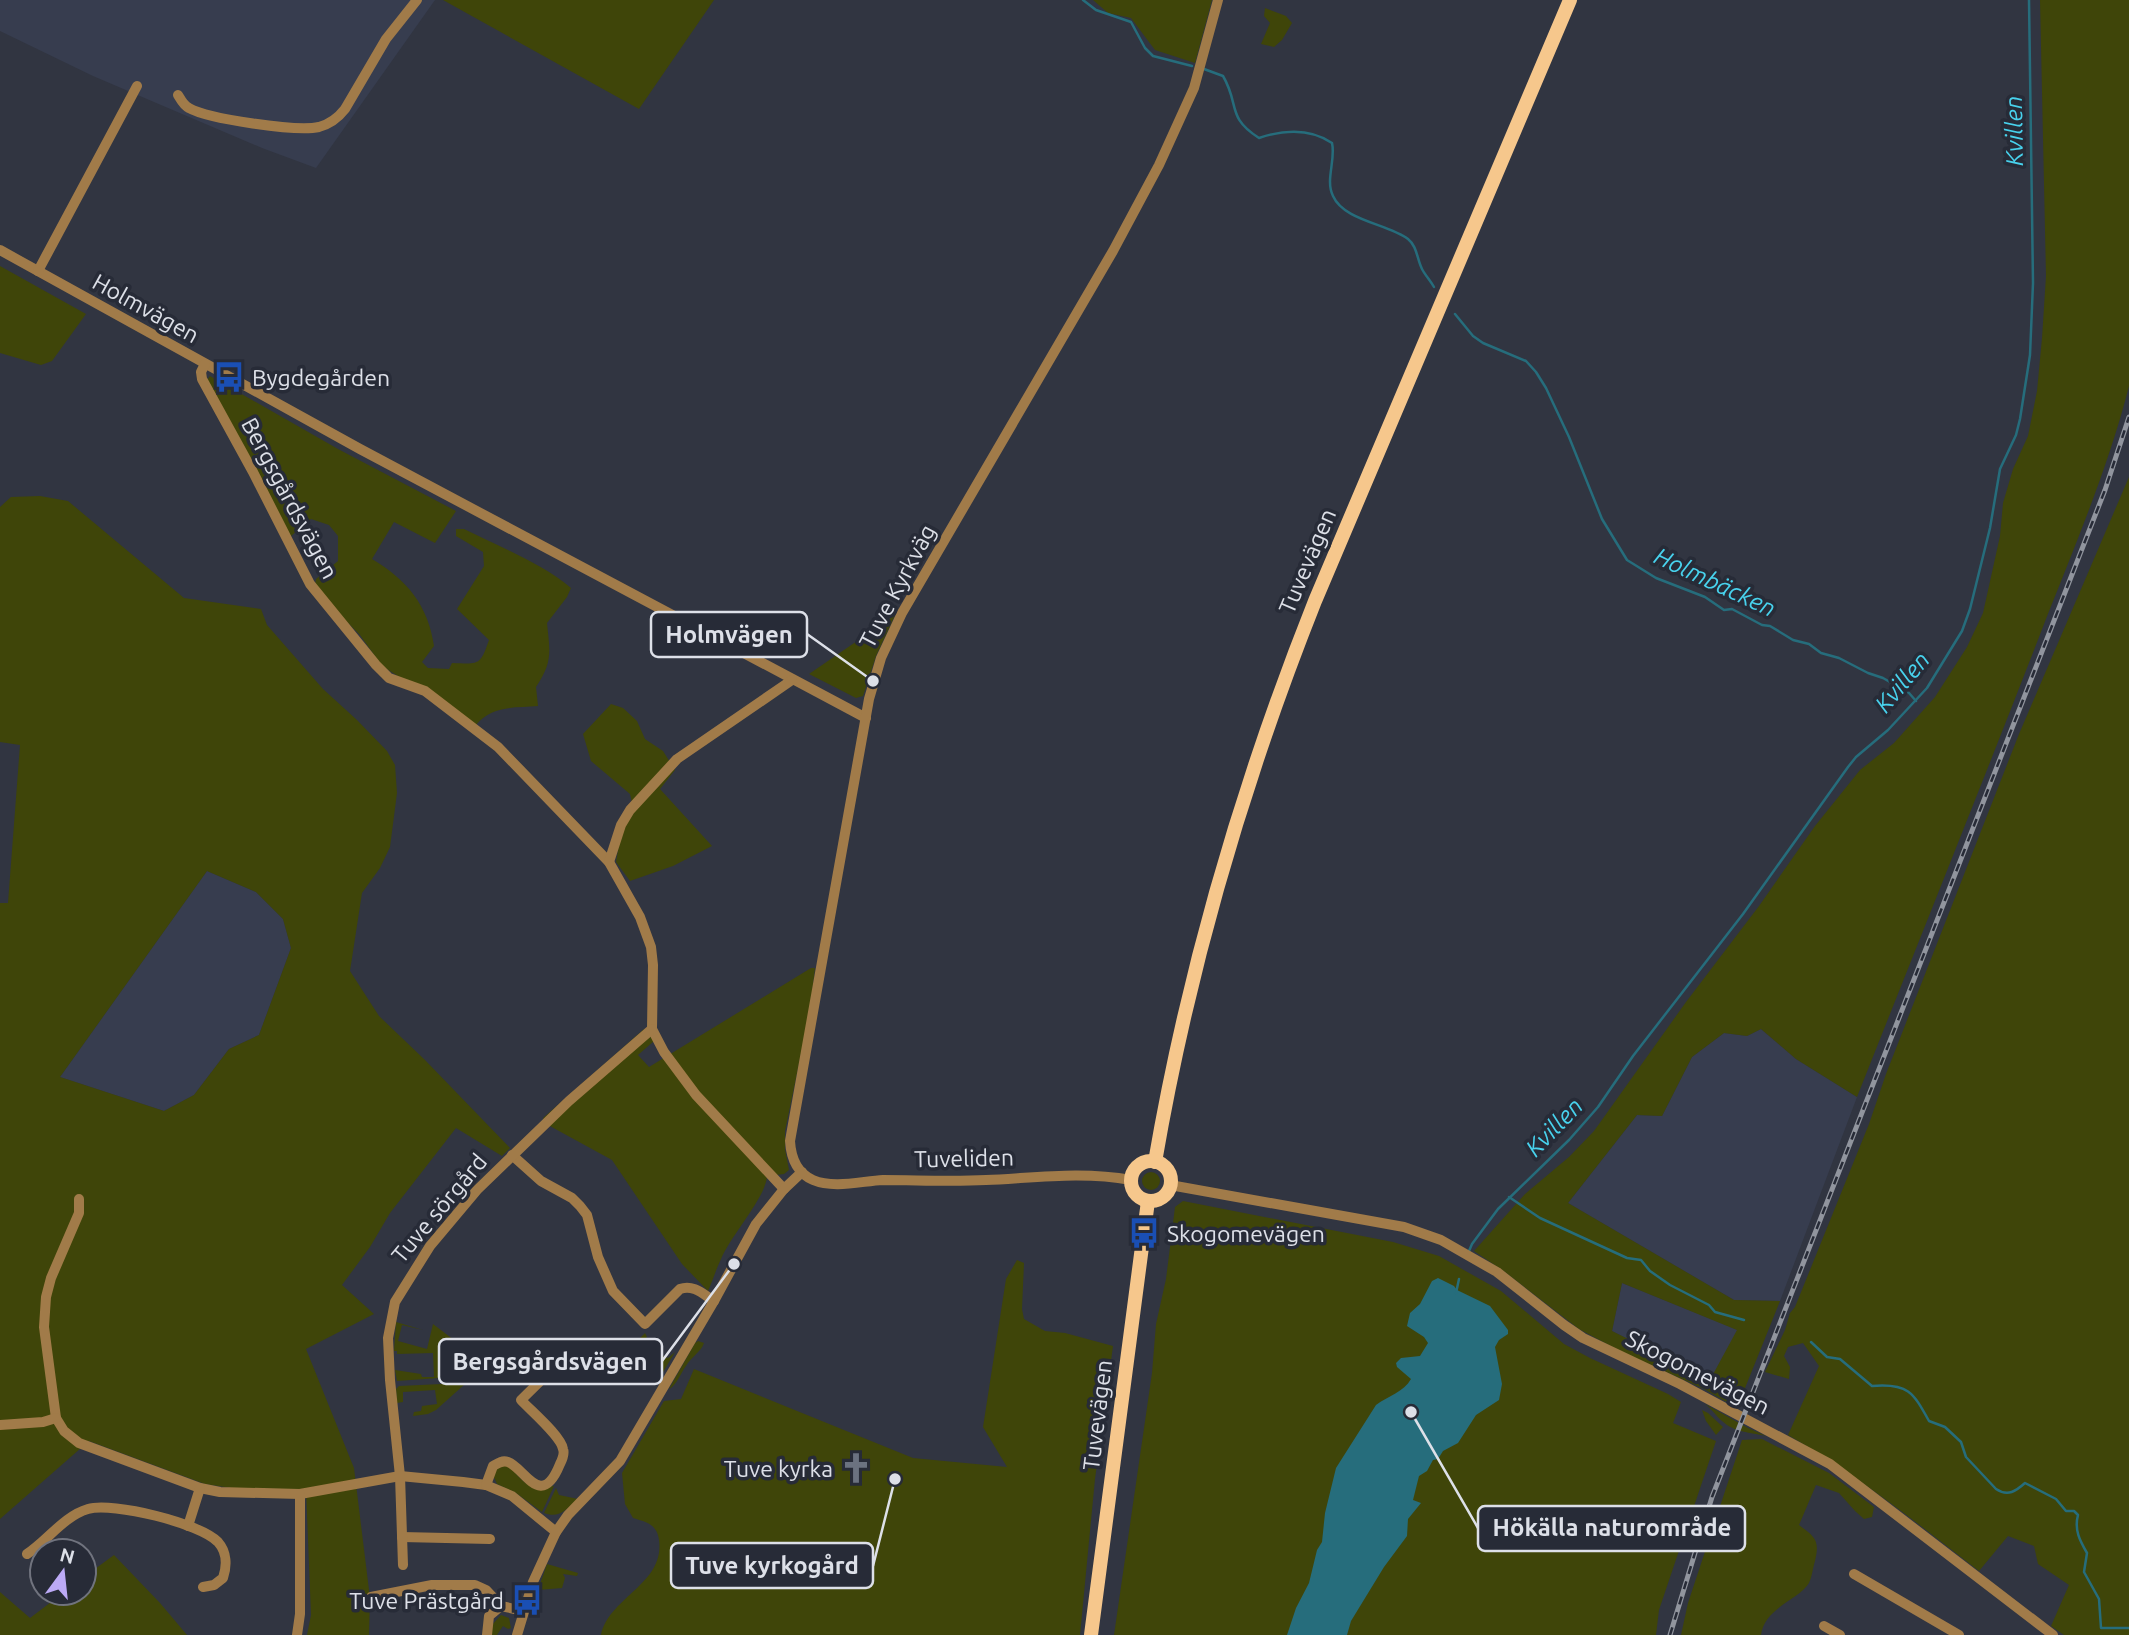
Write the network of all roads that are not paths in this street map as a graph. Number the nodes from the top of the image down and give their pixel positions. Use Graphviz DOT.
graph roads {
  1 [pos="417,0"];
  2 [pos="1218,0"];
  3 [pos="1570,0"];
  4 [pos="137,86"];
  5 [pos="178,96"];
  6 [pos="0,250"];
  7 [pos="38,271"];
  8 [pos="205,364"];
  9 [pos="792,680"];
  10 [pos="866,718"];
  11 [pos="609,862"];
  12 [pos="652,1029"];
  13 [pos="512,1155"];
  14 [pos="1155,1162"];
  15 [pos="802,1172"];
  16 [pos="1131,1180"];
  17 [pos="1170,1185"];
  18 [pos="784,1189"];
  19 [pos="79,1199"];
  20 [pos="1148,1201"];
  21 [pos="714,1301"];
  22 [pos="579,1343"];
  23 [pos="56,1418"];
  24 [pos="0,1426"];
  25 [pos="400,1476"];
  26 [pos="486,1485"];
  27 [pos="200,1488"];
  28 [pos="300,1494"];
  29 [pos="188,1527"];
  30 [pos="556,1532"];
  31 [pos="402,1537"];
  32 [pos="490,1539"];
  33 [pos="27,1554"];
  34 [pos="403,1565"];
  35 [pos="1854,1573"];
  36 [pos="203,1587"];
  37 [pos="371,1597"];
  38 [pos="501,1606"];
  39 [pos="524,1611"];
  40 [pos="1824,1626"];
  41 [pos="297,1635"];
  42 [pos="487,1635"];
  43 [pos="517,1635"];
  44 [pos="1091,1635"];
  45 [pos="1840,1635"];
  46 [pos="1959,1635"];
  47 [pos="2053,1635"];
  1 -- 5 [label="street"];
  2 -- 10 [label="street, Tuve Kyrkväg"];
  3 -- 14 [label="main road, Tuvevägen"];
  4 -- 7 [label="street"];
  6 -- 7 [label="street, Holmvägen"];
  7 -- 8 [label="street, Holmvägen"];
  8 -- 9 [label="street, Holmvägen"];
  8 -- 11 [label="street, Bergsgårdsvägen"];
  9 -- 10 [label="street, Holmvägen"];
  9 -- 11 [label="street"];
  10 -- 15 [label="street, Tuve Kyrkväg"];
  11 -- 12 [label="street, Bergsgårdsvägen"];
  12 -- 13 [label="street, Tuve sörgård"];
  12 -- 18 [label="street"];
  13 -- 21 [label="street"];
  13 -- 25 [label="street, Tuve sörgård"];
  14 -- 16 [label="main road"];
  14 -- 17 [label="main road"];
  15 -- 16 [label="street, Tuveliden"];
  15 -- 18 [label="street"];
  16 -- 20 [label="main road"];
  17 -- 20 [label="main road"];
  17 -- 47 [label="street, Skogomevägen"];
  18 -- 21 [label="street"];
  19 -- 23 [label="street"];
  20 -- 44 [label="main road, Tuvevägen"];
  21 -- 30 [label="street"];
  22 -- 26 [label="street"];
  23 -- 24 [label="street"];
  23 -- 27 [label="street"];
  25 -- 26 [label="street"];
  25 -- 28 [label="street"];
  25 -- 31 [label="street, Tuve sörgård"];
  26 -- 30 [label="street"];
  27 -- 28 [label="street"];
  27 -- 29 [label="street"];
  28 -- 41 [label="street"];
  29 -- 33 [label="street"];
  29 -- 36 [label="street"];
  30 -- 39 [label="street"];
  31 -- 32 [label="street"];
  31 -- 34 [label="street, Tuve sörgård"];
  35 -- 46 [label="street"];
  37 -- 38 [label="street"];
  38 -- 39 [label="street"];
  38 -- 42 [label="street"];
  39 -- 43 [label="street"];
  40 -- 45 [label="street"];
}
